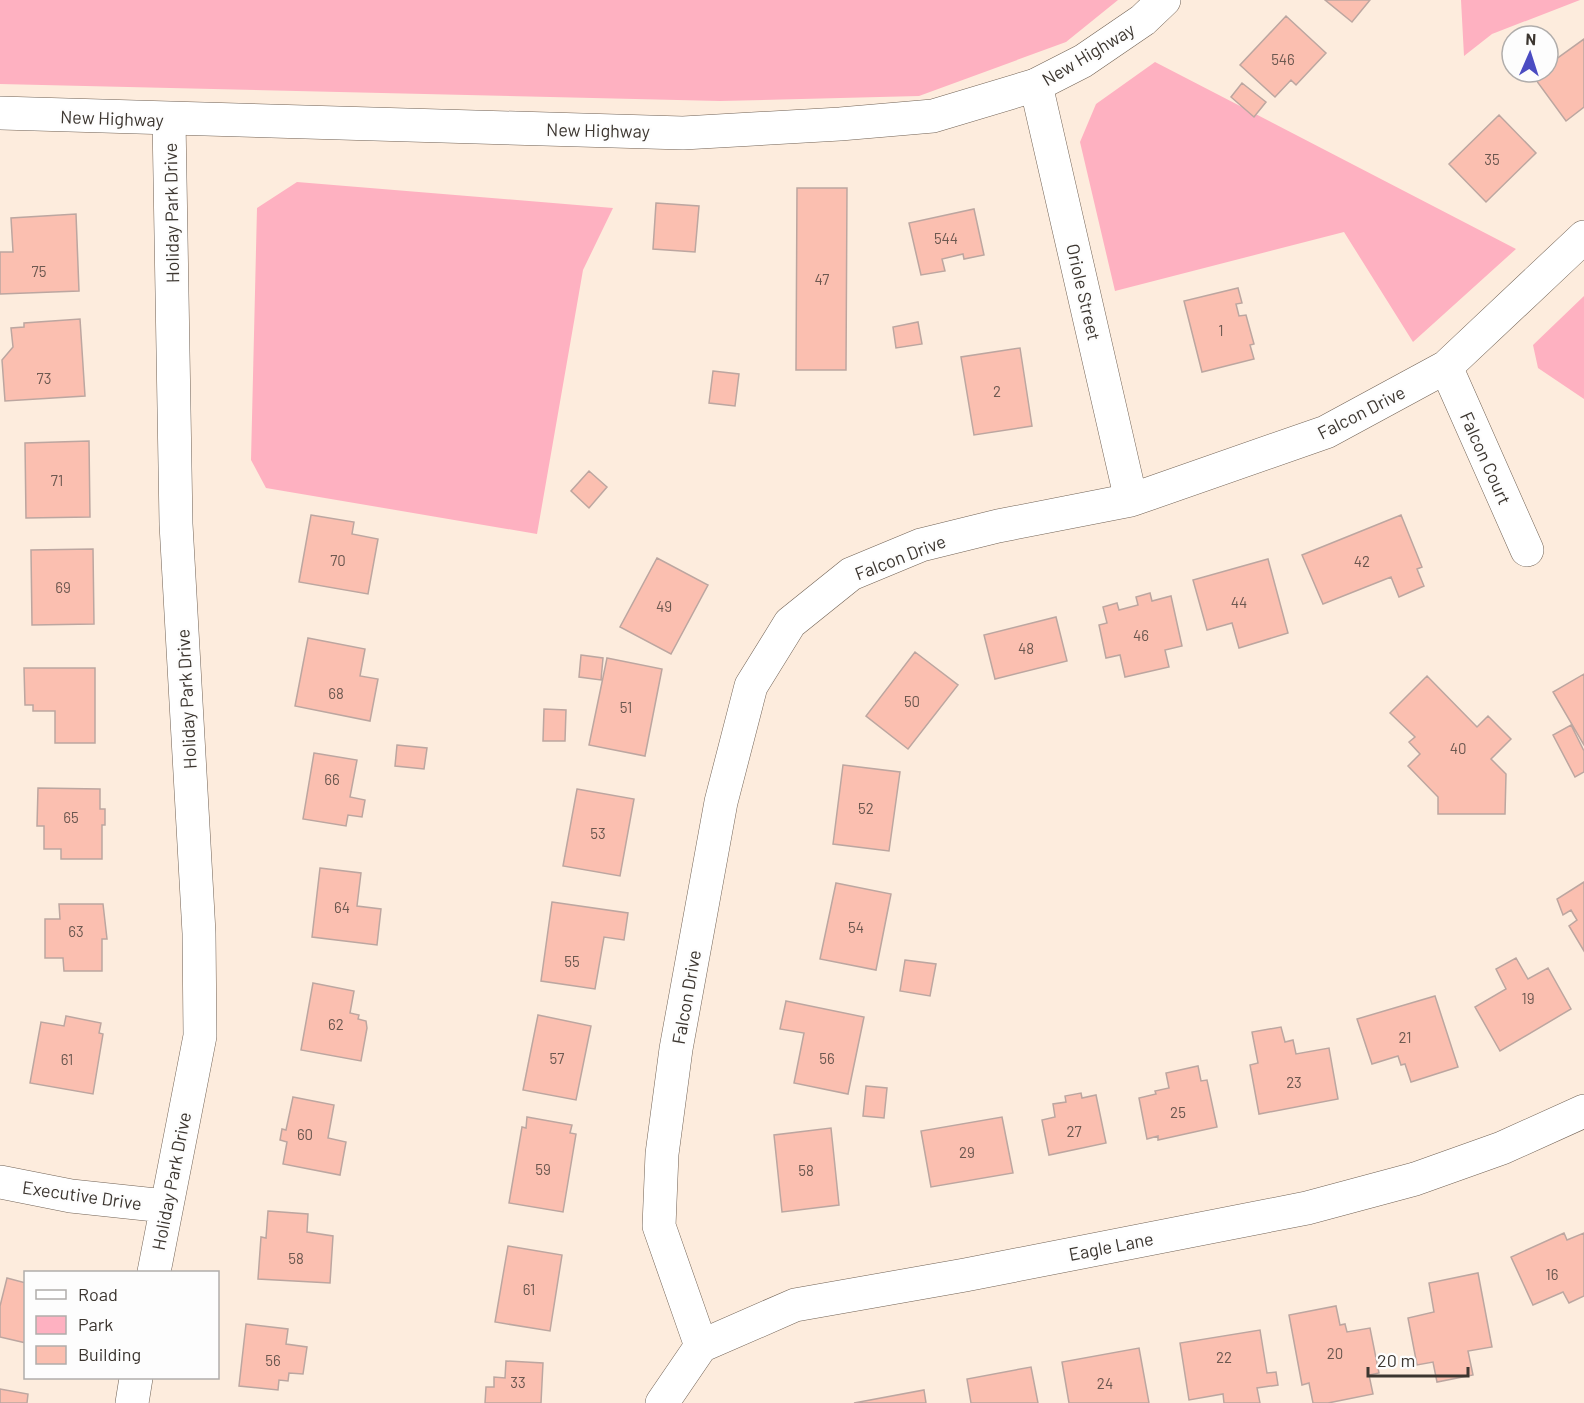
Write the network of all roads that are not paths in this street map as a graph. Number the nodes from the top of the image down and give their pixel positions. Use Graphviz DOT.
graph roads {
  1 [pos="1164,0"];
  2 [pos="1036,85"];
  3 [pos="0,113"];
  4 [pos="169,120"];
  5 [pos="1584,237"];
  6 [pos="1446,367"];
  7 [pos="1131,500"];
  8 [pos="1527,550"];
  9 [pos="1584,1111"];
  10 [pos="0,1182"];
  11 [pos="165,1206"];
  12 [pos="154,1271"];
  13 [pos="701,1346"];
  14 [pos="136,1379"];
  15 [pos="132,1403"];
  16 [pos="663,1403"];
  1 -- 2 [label="street, New Highway"];
  2 -- 4 [label="street, New Highway"];
  2 -- 7 [label="street, Oriole Street"];
  3 -- 4 [label="street, New Highway"];
  4 -- 11 [label="street, Holiday Park Drive"];
  5 -- 6 [label="street, Falcon Drive"];
  6 -- 7 [label="street, Falcon Drive"];
  6 -- 8 [label="street, Falcon Court"];
  7 -- 13 [label="street, Falcon Drive"];
  9 -- 13 [label="street, Eagle Lane"];
  10 -- 11 [label="street, Executive Drive"];
  11 -- 12 [label="street, Holiday Park Drive"];
  13 -- 16 [label="street"];
  14 -- 15 [label="street"];
}
